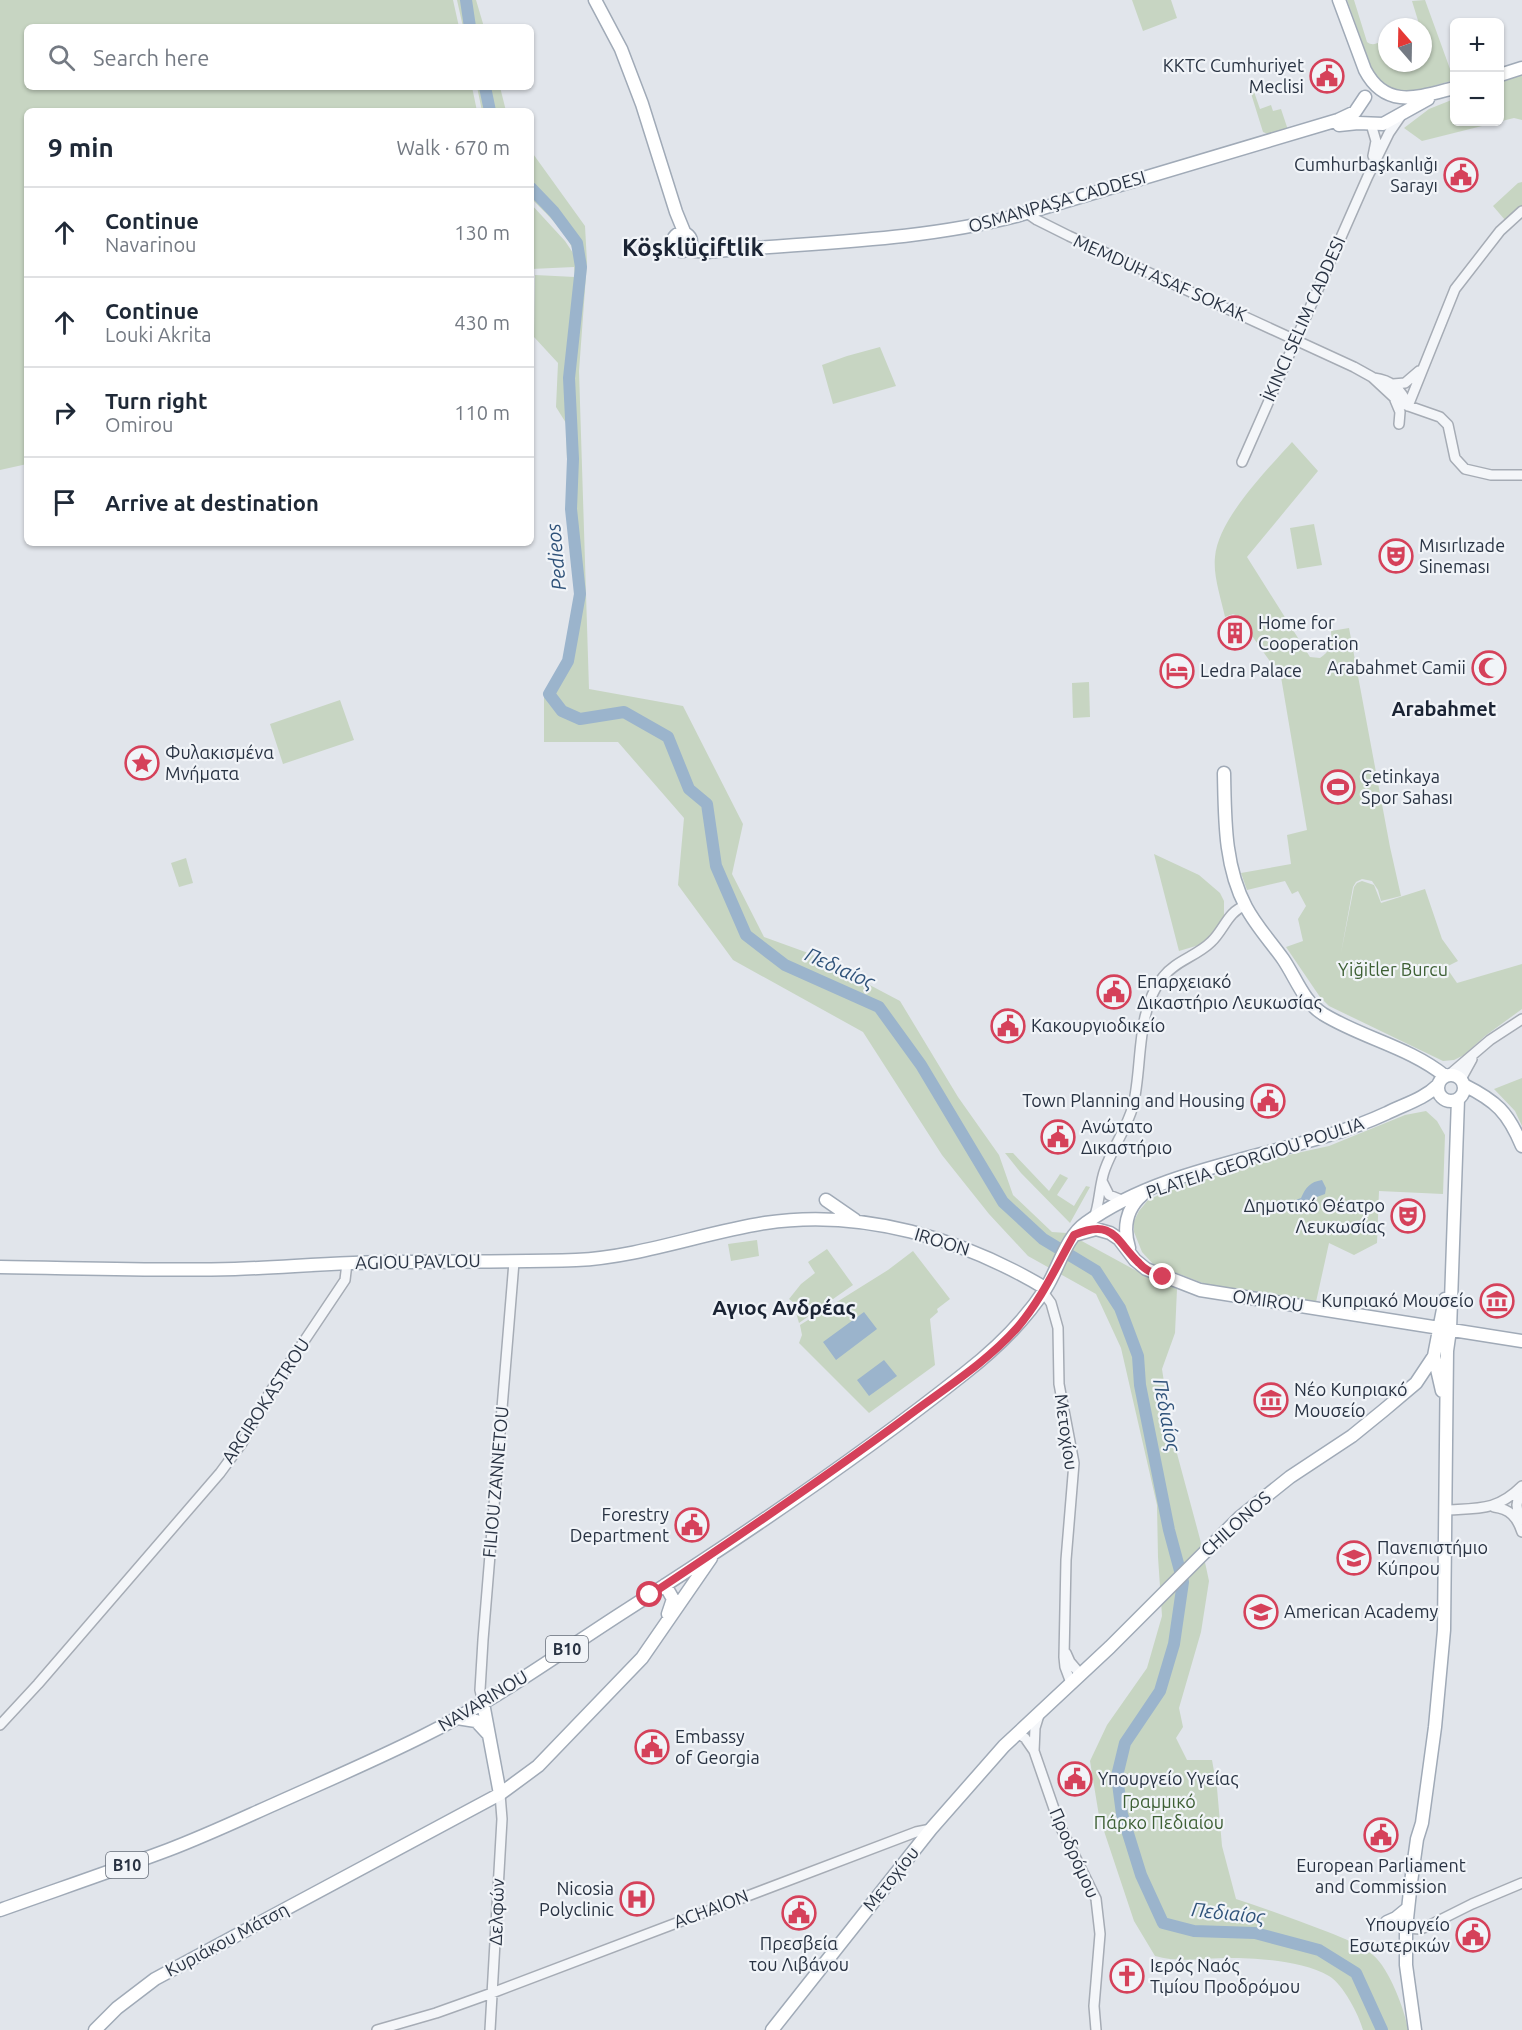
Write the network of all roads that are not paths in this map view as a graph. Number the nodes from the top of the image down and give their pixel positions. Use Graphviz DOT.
graph roads {
  1 [pos="593,0"];
  2 [pos="1340,0"];
  3 [pos="1359,54"];
  4 [pos="1522,68"];
  5 [pos="1504,74"];
  6 [pos="1450,89"];
  7 [pos="1450,90"];
  8 [pos="1365,97"];
  9 [pos="1404,113"];
  10 [pos="1371,124"];
  11 [pos="1311,129"];
  12 [pos="1368,176"];
  13 [pos="1522,211"];
  14 [pos="1027,213"];
  15 [pos="1295,338"];
  16 [pos="1424,365"];
  17 [pos="1372,377"];
  18 [pos="1394,384"];
  19 [pos="1392,395"];
  20 [pos="1408,406"];
  21 [pos="1399,424"];
  22 [pos="1242,462"];
  23 [pos="1522,475"];
  24 [pos="1224,773"];
  25 [pos="1245,906"];
  26 [pos="1522,1019"];
  27 [pos="1474,1055"];
  28 [pos="1444,1078"];
  29 [pos="1462,1082"];
  30 [pos="1452,1099"];
  31 [pos="1522,1146"];
  32 [pos="1102,1181"];
  33 [pos="1148,1191"];
  34 [pos="1125,1201"];
  35 [pos="1094,1218"];
  36 [pos="817,1219"];
  37 [pos="831,1220"];
  38 [pos="859,1222"];
  39 [pos="1074,1236"];
  40 [pos="1131,1254"];
  41 [pos="514,1262"];
  42 [pos="347,1263"];
  43 [pos="0,1267"];
  44 [pos="1044,1290"];
  45 [pos="1445,1329"];
  46 [pos="1522,1341"];
  47 [pos="1447,1351"];
  48 [pos="1436,1361"];
  49 [pos="1418,1382"];
  50 [pos="1443,1398"];
  51 [pos="1447,1424"];
  52 [pos="1521,1487"];
  53 [pos="1491,1506"];
  54 [pos="1445,1510"];
  55 [pos="1521,1528"];
  56 [pos="715,1552"];
  57 [pos="665,1585"];
  58 [pos="650,1595"];
  59 [pos="670,1609"];
  60 [pos="664,1626"];
  61 [pos="1064,1648"];
  62 [pos="1081,1675"];
  63 [pos="1071,1683"];
  64 [pos="483,1703"];
  65 [pos="1042,1710"];
  66 [pos="457,1718"];
  67 [pos="0,1725"];
  68 [pos="1017,1733"];
  69 [pos="489,1736"];
  70 [pos="1034,1751"];
  71 [pos="495,1766"];
  72 [pos="525,1777"];
  73 [pos="500,1794"];
  74 [pos="1422,1823"];
  75 [pos="931,1829"];
  76 [pos="1522,1882"];
  77 [pos="1407,1909"];
  78 [pos="0,1910"];
  79 [pos="1387,1922"];
  80 [pos="1409,1929"];
  81 [pos="492,1993"];
  82 [pos="95,2030"];
  83 [pos="377,2030"];
  84 [pos="490,2030"];
  85 [pos="772,2030"];
  86 [pos="1096,2030"];
  87 [pos="1415,2030"];
  88 [pos="1422,2030"];
  1 -- 14 [label="main road, OSMANPAŞA CADDESI"];
  2 -- 3 [label="main road"];
  3 -- 6 [label="main road"];
  3 -- 8 [label="main road"];
  4 -- 5 [label="main road"];
  7 -- 9 [label="main road, OSMANPAŞA CADDESI"];
  8 -- 10 [label="main road"];
  8 -- 11 [label="main road, OSMANPAŞA CADDESI"];
  9 -- 10 [label="main road, OSMANPAŞA CADDESI"];
  9 -- 12 [label="street, İKINCI SELIM CADDESI"];
  10 -- 11 [label="main road, OSMANPAŞA CADDESI"];
  10 -- 12 [label="street, İKINCI SELIM CADDESI"];
  11 -- 14 [label="main road, OSMANPAŞA CADDESI"];
  12 -- 15 [label="street, İKINCI SELIM CADDESI"];
  13 -- 16 [label="street"];
  14 -- 15 [label="street, MEMDUH ASAF SOKAK"];
  15 -- 17 [label="street, MEMDUH ASAF SOKAK"];
  15 -- 22 [label="street, İKINCI SELIM CADDESI"];
  16 -- 18 [label="street"];
  16 -- 20 [label="street"];
  17 -- 18 [label="street"];
  17 -- 19 [label="street"];
  18 -- 20 [label="street"];
  19 -- 20 [label="street"];
  19 -- 21 [label="street"];
  20 -- 23 [label="street"];
  24 -- 25 [label="main road"];
  25 -- 28 [label="main road"];
  25 -- 32 [label="street"];
  26 -- 27 [label="street"];
  27 -- 28 [label="street"];
  27 -- 29 [label="street"];
  28 -- 29 [label="main road"];
  28 -- 30 [label="main road"];
  28 -- 33 [label="main road, PLATEIA GEORGIOU POULIA"];
  29 -- 30 [label="main road"];
  29 -- 31 [label="main road"];
  30 -- 45 [label="main road"];
  32 -- 34 [label="street"];
  32 -- 35 [label="street"];
  33 -- 34 [label="main road, PLATEIA GEORGIOU POULIA"];
  33 -- 40 [label="main road"];
  34 -- 35 [label="main road, PLATEIA GEORGIOU POULIA"];
  35 -- 39 [label="main road, PLATEIA GEORGIOU POULIA"];
  36 -- 37 [label="main road, AGIOU PAVLOU"];
  36 -- 38 [label="main road"];
  36 -- 41 [label="main road, AGIOU PAVLOU"];
  37 -- 38 [label="main road, IROON"];
  38 -- 44 [label="main road, IROON"];
  39 -- 40 [label="main road, OMIROU"];
  39 -- 44 [label="main road, B10"];
  40 -- 45 [label="main road, OMIROU"];
  41 -- 42 [label="main road, AGIOU PAVLOU"];
  41 -- 64 [label="street, FILIOU ZANNETOU"];
  42 -- 43 [label="main road, AGIOU PAVLOU"];
  42 -- 67 [label="street, ARGIROKASTROU"];
  44 -- 56 [label="main road, NAVARINOU / B10"];
  44 -- 61 [label="street, Μετοχίου"];
  45 -- 46 [label="main road, OMIROU"];
  45 -- 47 [label="main road"];
  45 -- 48 [label="main road"];
  47 -- 48 [label="main road, CHILONOS"];
  47 -- 51 [label="main road"];
  48 -- 49 [label="main road, CHILONOS"];
  48 -- 50 [label="main road"];
  49 -- 50 [label="main road"];
  49 -- 62 [label="main road, CHILONOS"];
  50 -- 51 [label="main road"];
  51 -- 54 [label="main road"];
  52 -- 53 [label="street"];
  52 -- 55 [label="street"];
  53 -- 54 [label="street"];
  53 -- 55 [label="street"];
  54 -- 74 [label="main road"];
  56 -- 57 [label="main road, NAVARINOU / B10"];
  56 -- 60 [label="main road, Κυριάκου Μάτση"];
  57 -- 58 [label="main road, NAVARINOU / B10"];
  57 -- 59 [label="main road"];
  58 -- 59 [label="main road"];
  58 -- 64 [label="main road, NAVARINOU / B10"];
  59 -- 60 [label="main road"];
  60 -- 72 [label="main road, Κυριάκου Μάτση"];
  61 -- 62 [label="street"];
  61 -- 63 [label="street, Μετοχίου"];
  62 -- 63 [label="main road, CHILONOS"];
  63 -- 65 [label="main road"];
  64 -- 66 [label="main road, NAVARINOU / B10"];
  64 -- 69 [label="main road"];
  65 -- 68 [label="main road, Μετοχίου"];
  65 -- 70 [label="street, Προδρόμου"];
  66 -- 69 [label="main road"];
  66 -- 78 [label="main road, NAVARINOU / B10"];
  68 -- 70 [label="street, Προδρόμου"];
  68 -- 75 [label="main road, Μετοχίου"];
  69 -- 71 [label="main road"];
  70 -- 86 [label="street, Προδρόμου"];
  71 -- 72 [label="main road"];
  71 -- 73 [label="main road"];
  72 -- 73 [label="main road, Κυριάκου Μάτση"];
  73 -- 81 [label="street, Δελφών"];
  73 -- 82 [label="main road, Κυριάκου Μάτση"];
  74 -- 77 [label="main road"];
  74 -- 80 [label="main road"];
  75 -- 81 [label="street, ACHAION"];
  75 -- 85 [label="main road, Μετοχίου"];
  76 -- 80 [label="street"];
  77 -- 79 [label="main road"];
  77 -- 80 [label="main road"];
  80 -- 87 [label="main road"];
  80 -- 88 [label="main road"];
  81 -- 83 [label="street, ACHAION"];
  81 -- 84 [label="street, Δελφών"];
}
